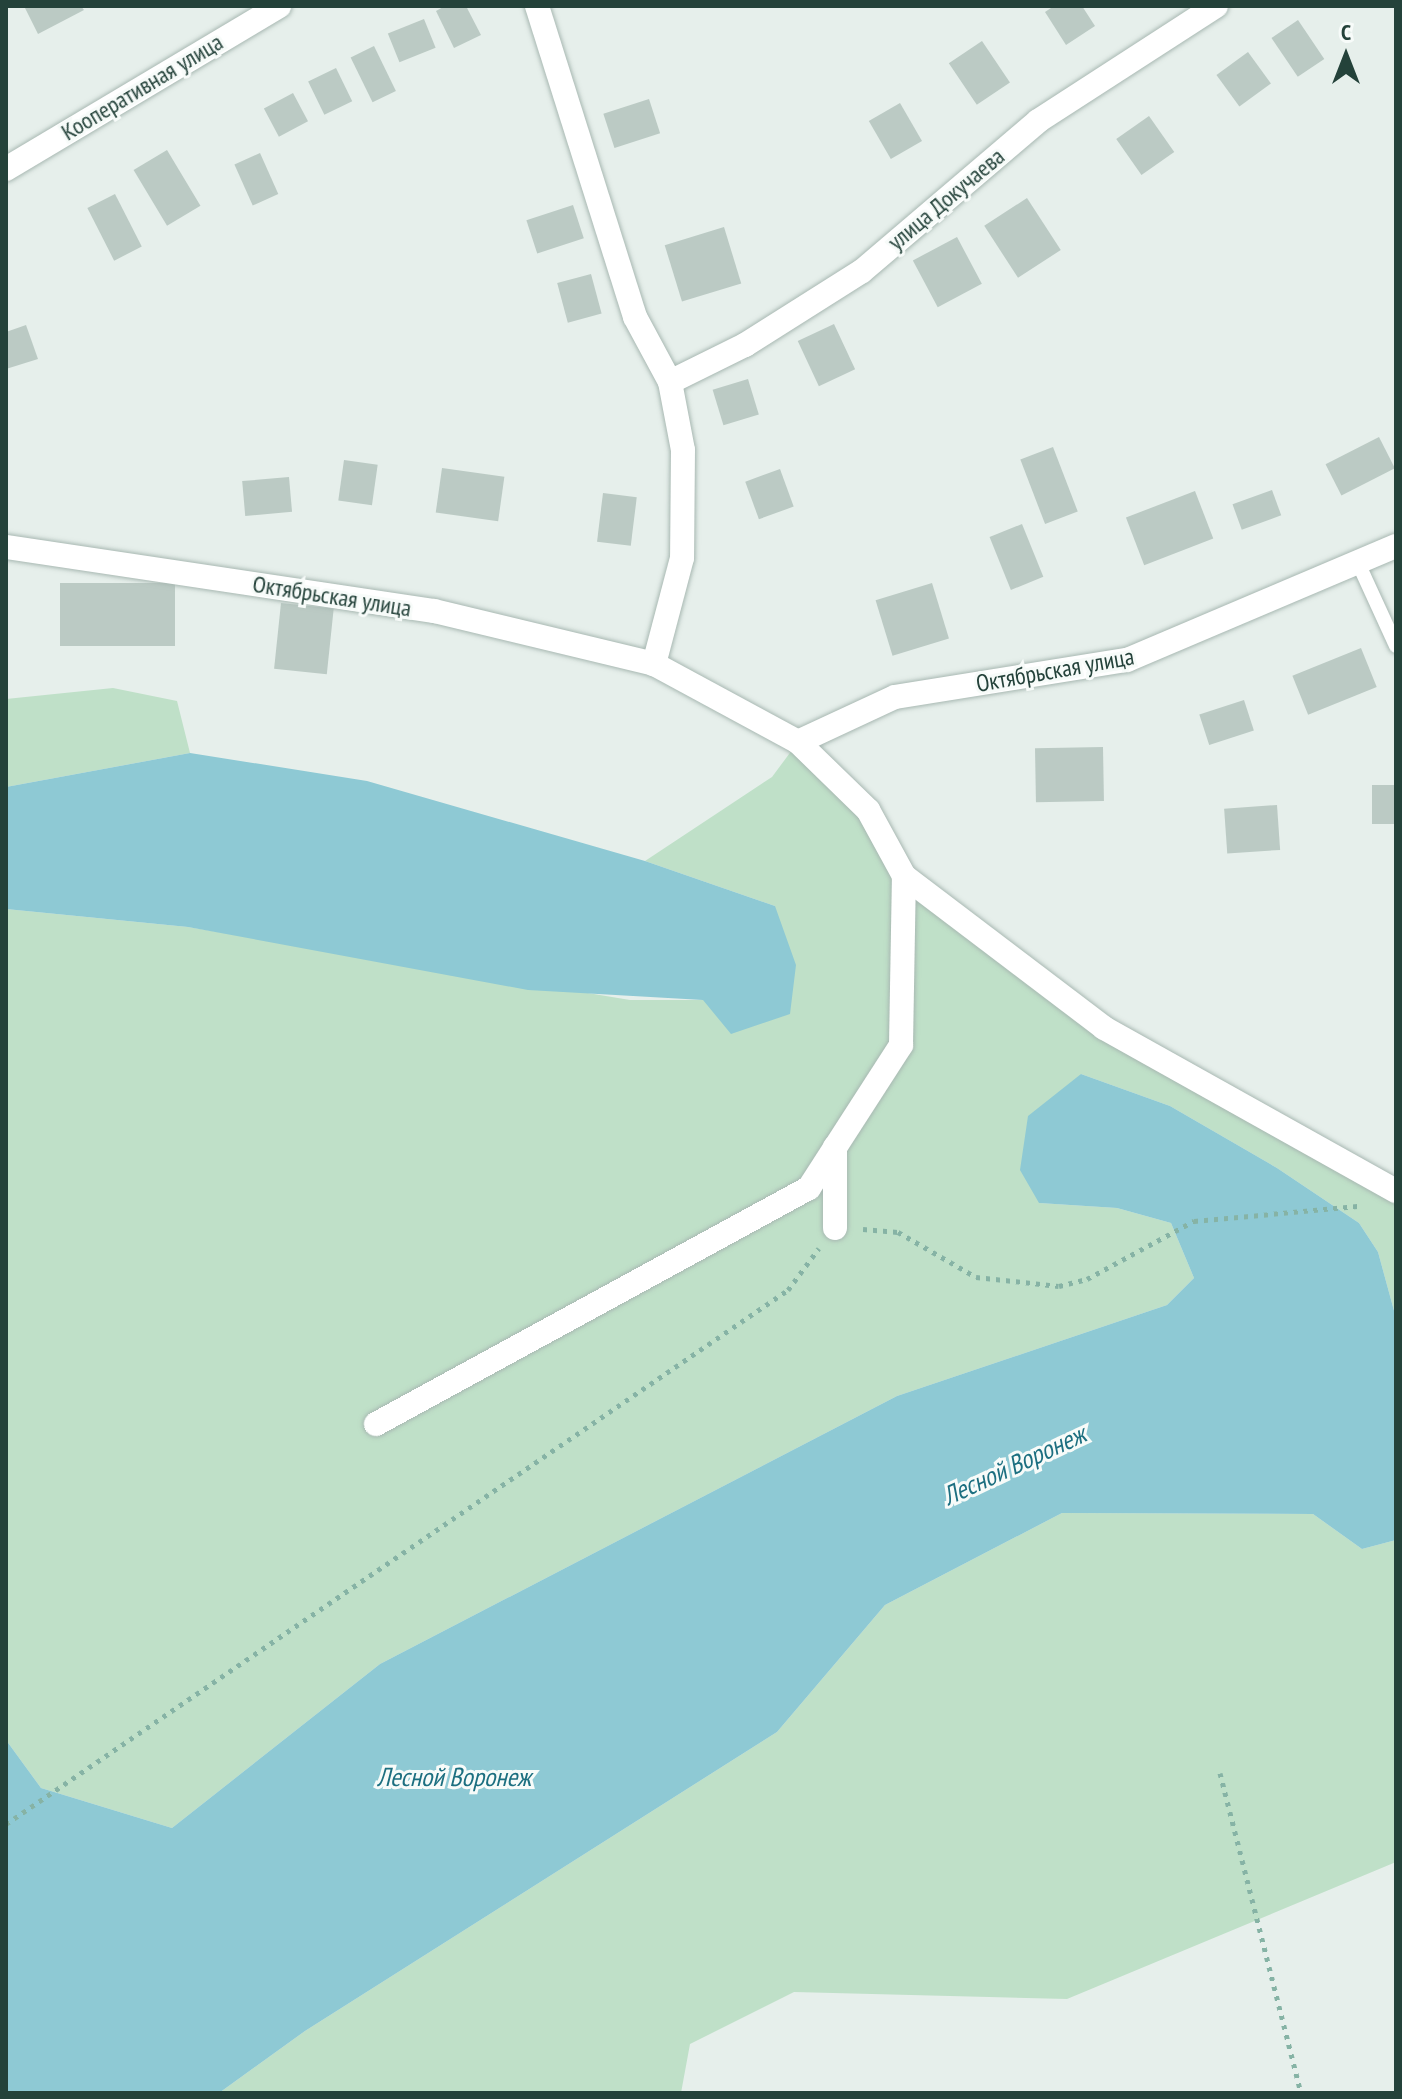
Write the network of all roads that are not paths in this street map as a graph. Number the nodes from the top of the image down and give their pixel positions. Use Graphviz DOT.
graph roads {
  1 [pos="279,6"];
  2 [pos="537,6"];
  3 [pos="1216,6"];
  4 [pos="6,169"];
  5 [pos="670,382"];
  6 [pos="1396,546"];
  7 [pos="6,547"];
  8 [pos="1359,565"];
  9 [pos="1396,646"];
  10 [pos="654,664"];
  11 [pos="798,742"];
  12 [pos="904,876"];
  13 [pos="835,1147"];
  14 [pos="1396,1191"];
  15 [pos="835,1228"];
  16 [pos="376,1424"];
  1 -- 4 [label="street, Кооперативная улица"];
  2 -- 5 [label="street"];
  3 -- 5 [label="street, улица Докучаева"];
  5 -- 10 [label="street"];
  6 -- 8 [label="street, Октябрьская улица"];
  7 -- 10 [label="street, Октябрьская улица"];
  8 -- 9 [label="lane"];
  8 -- 11 [label="street, Октябрьская улица"];
  10 -- 11 [label="street, Октябрьская улица"];
  11 -- 12 [label="street, Октябрьская улица"];
  12 -- 13 [label="street"];
  12 -- 14 [label="street"];
  13 -- 15 [label="street"];
  13 -- 16 [label="street"];
}
